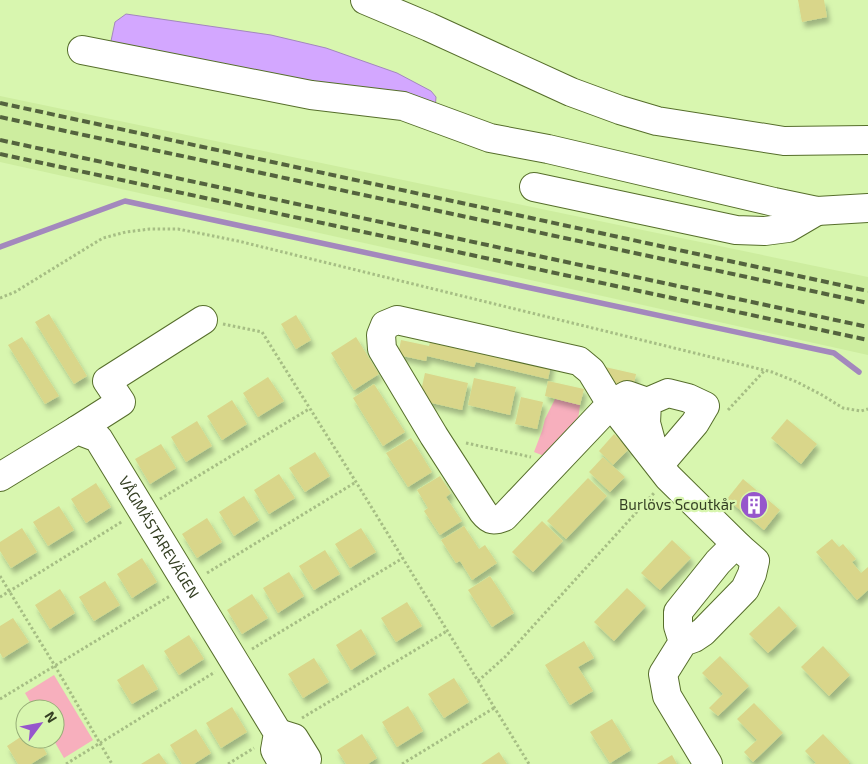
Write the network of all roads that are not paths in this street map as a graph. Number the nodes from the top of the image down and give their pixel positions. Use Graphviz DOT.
graph roads {
  1 [pos="365,0"];
  2 [pos="82,50"];
  3 [pos="868,140"];
  4 [pos="534,187"];
  5 [pos="868,208"];
  6 [pos="817,211"];
  7 [pos="203,320"];
  8 [pos="647,402"];
  9 [pos="611,404"];
  10 [pos="77,430"];
  11 [pos="0,477"];
  12 [pos="739,547"];
  13 [pos="683,642"];
  14 [pos="278,733"];
  15 [pos="283,764"];
  16 [pos="306,764"];
  17 [pos="708,764"];
  1 -- 3 [label="main road"];
  2 -- 6 [label="main road"];
  4 -- 6 [label="main road"];
  5 -- 6 [label="main road"];
  7 -- 10 [label="main road"];
  8 -- 9 [label="main road"];
  9 -- 9 [label="main road"];
  9 -- 12 [label="main road"];
  10 -- 11 [label="main road"];
  10 -- 14 [label="main road, VÅGMÄSTAREVÄGEN"];
  12 -- 13 [label="main road"];
  12 -- 13 [label="main road"];
  13 -- 17 [label="main road"];
  14 -- 15 [label="main road, VÅGMÄSTAREVÄGEN"];
  14 -- 16 [label="main road, VÅGMÄSTAREVÄGEN"];
}
